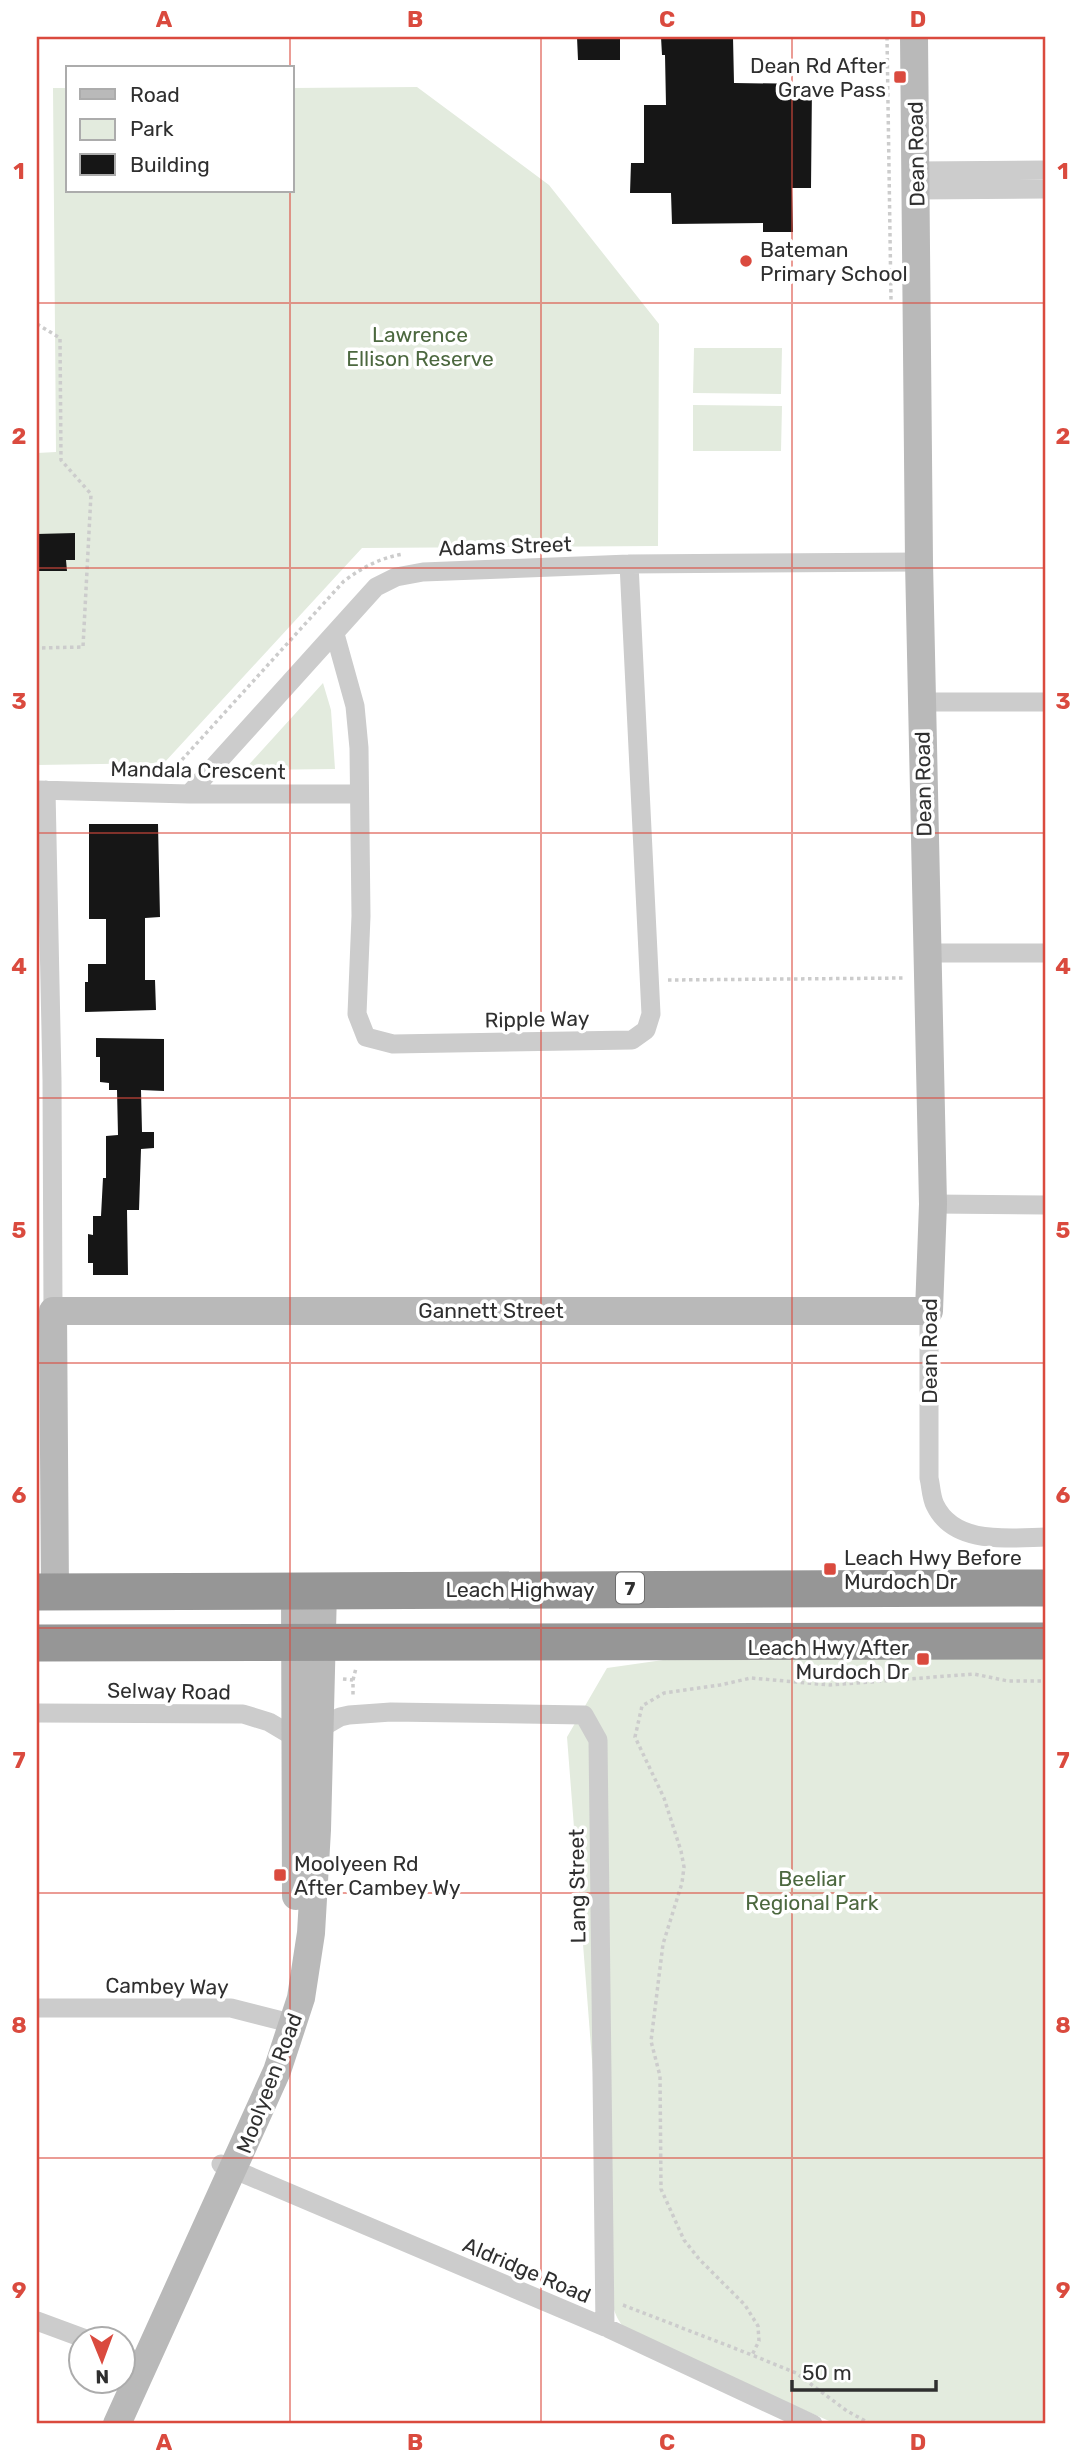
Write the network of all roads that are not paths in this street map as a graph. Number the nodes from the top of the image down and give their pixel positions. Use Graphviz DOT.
graph roads {
  1 [pos="914,37"];
  2 [pos="1045,170"];
  3 [pos="916,180"];
  4 [pos="1045,189"];
  5 [pos="919,562"];
  6 [pos="629,564"];
  7 [pos="335,634"];
  8 [pos="922,702"];
  9 [pos="1045,702"];
  10 [pos="42,790"];
  11 [pos="189,794"];
  12 [pos="359,794"];
  13 [pos="1045,953"];
  14 [pos="928,966"];
  15 [pos="45,1079"];
  16 [pos="933,1204"];
  17 [pos="1045,1205"];
  18 [pos="54,1311"];
  19 [pos="929,1311"];
  20 [pos="1045,1538"];
  21 [pos="938,1587"];
  22 [pos="1045,1588"];
  23 [pos="309,1591"];
  24 [pos="46,1592"];
  25 [pos="940,1640"];
  26 [pos="1045,1641"];
  27 [pos="309,1642"];
  28 [pos="37,1643"];
  29 [pos="37,1713"];
  30 [pos="308,1733"];
  31 [pos="37,2008"];
  32 [pos="287,2022"];
  33 [pos="227,2167"];
  34 [pos="37,2321"];
  35 [pos="605,2327"];
  36 [pos="66,2333"];
  37 [pos="136,2350"];
  38 [pos="118,2394"];
  39 [pos="107,2424"];
  40 [pos="813,2424"];
  1 -- 3 [label="street, Dean Road"];
  2 -- 3 [label="street"];
  3 -- 4 [label="street"];
  3 -- 5 [label="street, Dean Road"];
  5 -- 6 [label="street, Adams Street"];
  5 -- 8 [label="street, Dean Road"];
  6 -- 7 [label="street, Adams Street"];
  6 -- 12 [label="street, Ripple Way"];
  7 -- 11 [label="street, Adams Street"];
  7 -- 12 [label="street, Ripple Way"];
  8 -- 9 [label="street"];
  8 -- 14 [label="street, Dean Road"];
  10 -- 11 [label="street, Mandala Crescent"];
  10 -- 15 [label="street"];
  11 -- 12 [label="street, Mandala Crescent"];
  13 -- 14 [label="street"];
  14 -- 16 [label="street, Dean Road"];
  15 -- 18 [label="street"];
  16 -- 17 [label="street"];
  16 -- 19 [label="street, Dean Road"];
  18 -- 19 [label="street, Gannett Street"];
  18 -- 24 [label="street"];
  19 -- 20 [label="street, Dean Road"];
  21 -- 22 [label="highway, Leach Highway / 7"];
  21 -- 23 [label="highway, Leach Highway / 7"];
  21 -- 25 [label="highway"];
  23 -- 24 [label="highway, Leach Highway / 7"];
  23 -- 27 [label="street, Moolyeen Road"];
  25 -- 26 [label="highway"];
  25 -- 27 [label="highway"];
  27 -- 28 [label="highway"];
  27 -- 30 [label="street, Moolyeen Road"];
  29 -- 30 [label="street, Selway Road"];
  30 -- 32 [label="street, Moolyeen Road"];
  30 -- 35 [label="street, Lang Street"];
  31 -- 32 [label="street, Cambey Way"];
  32 -- 33 [label="street, Moolyeen Road"];
  33 -- 35 [label="street, Aldridge Road"];
  33 -- 37 [label="street, Moolyeen Road"];
  34 -- 36 [label="street"];
  35 -- 40 [label="street, Aldridge Road"];
  38 -- 39 [label="street, Moolyeen Road"];
}
